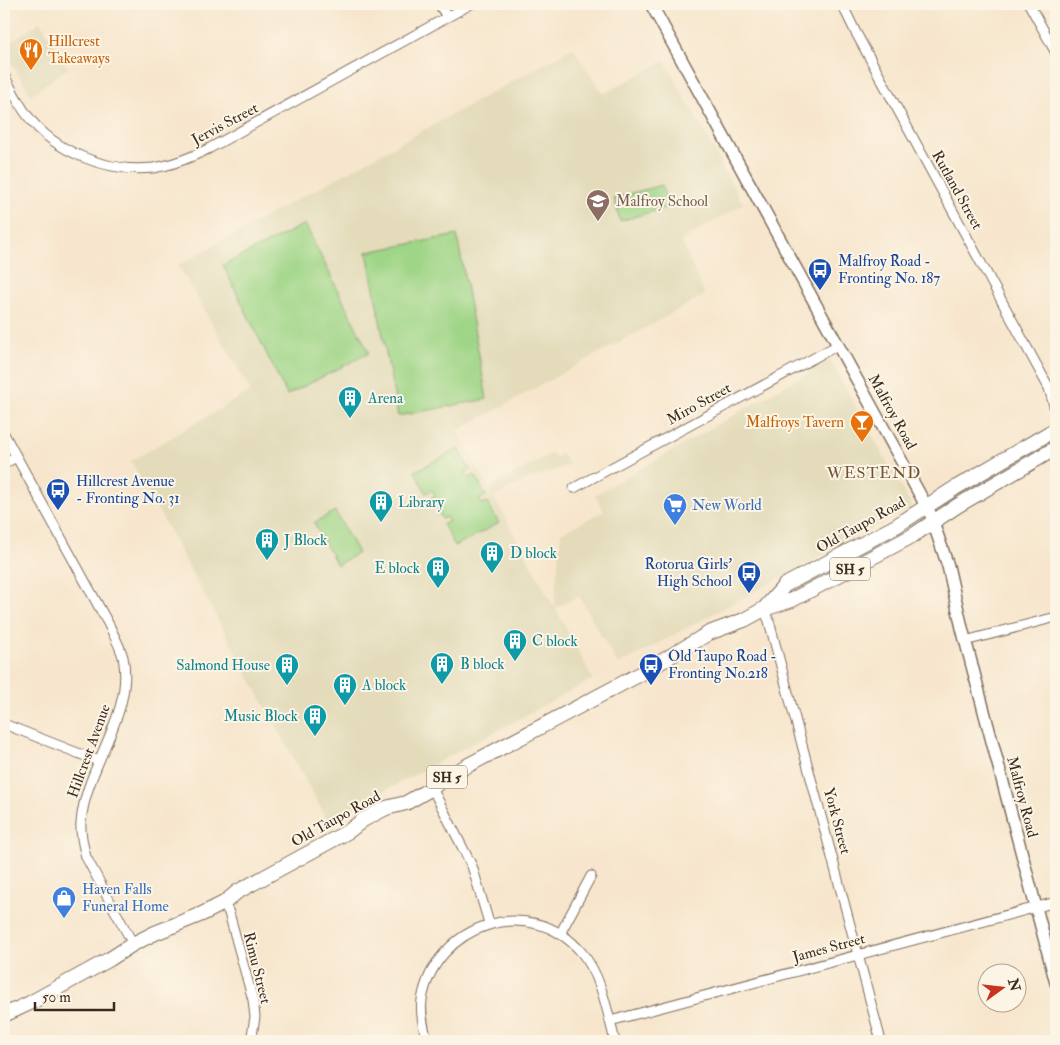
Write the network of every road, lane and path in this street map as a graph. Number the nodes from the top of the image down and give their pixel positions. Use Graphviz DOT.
graph roads {
  1 [pos="439,4"];
  2 [pos="471,4"];
  3 [pos="651,4"];
  4 [pos="842,4"];
  5 [pos="1029,4"];
  6 [pos="447,17"];
  7 [pos="1056,53"];
  8 [pos="4,75"];
  9 [pos="838,345"];
  10 [pos="1049,388"];
  11 [pos="1056,394"];
  12 [pos="1056,413"];
  13 [pos="1056,429"];
  14 [pos="4,434"];
  15 [pos="1056,448"];
  16 [pos="16,457"];
  17 [pos="4,464"];
  18 [pos="574,488"];
  19 [pos="926,506"];
  20 [pos="933,522"];
  21 [pos="764,609"];
  22 [pos="1056,617"];
  23 [pos="965,642"];
  24 [pos="4,724"];
  25 [pos="98,761"];
  26 [pos="432,788"];
  27 [pos="591,876"];
  28 [pos="1056,902"];
  29 [pos="224,903"];
  30 [pos="1036,908"];
  31 [pos="490,924"];
  32 [pos="560,934"];
  33 [pos="133,944"];
  34 [pos="858,955"];
  35 [pos="1056,983"];
  36 [pos="4,1014"];
  37 [pos="610,1021"];
  38 [pos="251,1041"];
  39 [pos="427,1041"];
  40 [pos="615,1041"];
  41 [pos="881,1041"];
  1 -- 6 [label="street"];
  2 -- 6 [label="street, Jervis Street"];
  3 -- 9 [label="main road, Malfroy Road"];
  4 -- 10 [label="street, Rutland Street"];
  5 -- 7 [label="street"];
  6 -- 8 [label="street, Jervis Street"];
  9 -- 18 [label="street, Miro Street"];
  9 -- 19 [label="main road, Malfroy Road"];
  10 -- 11 [label="street, Rutland Street"];
  10 -- 12 [label="street, Rutland Street"];
  13 -- 19 [label="highway, Old Taupo Road / SH 5"];
  14 -- 16 [label="street, Hillcrest Avenue"];
  15 -- 20 [label="highway, Old Taupo Road / SH 5"];
  16 -- 17 [label="street"];
  16 -- 25 [label="street, Hillcrest Avenue"];
  19 -- 20 [label="main road, Malfroy Road"];
  19 -- 21 [label="highway, Old Taupo Road / SH 5"];
  20 -- 21 [label="highway, Old Taupo Road / SH 5"];
  20 -- 23 [label="main road, Malfroy Road"];
  21 -- 26 [label="highway, Old Taupo Road / SH 5"];
  21 -- 34 [label="street, York Street"];
  22 -- 23 [label="street"];
  23 -- 30 [label="main road, Malfroy Road"];
  24 -- 25 [label="street"];
  25 -- 33 [label="street, Hillcrest Avenue"];
  26 -- 29 [label="highway, Old Taupo Road / SH 5"];
  26 -- 31 [label="street"];
  27 -- 32 [label="street"];
  28 -- 30 [label="street, James Street"];
  29 -- 33 [label="highway, Old Taupo Road / SH 5"];
  29 -- 38 [label="street, Rimu Street"];
  30 -- 34 [label="street, James Street"];
  30 -- 35 [label="main road, Malfroy Road"];
  31 -- 32 [label="street"];
  31 -- 39 [label="street"];
  32 -- 37 [label="street"];
  33 -- 36 [label="highway, Old Taupo Road / SH 5"];
  34 -- 37 [label="street, James Street"];
  34 -- 41 [label="street, York Street"];
  37 -- 40 [label="street"];
}
